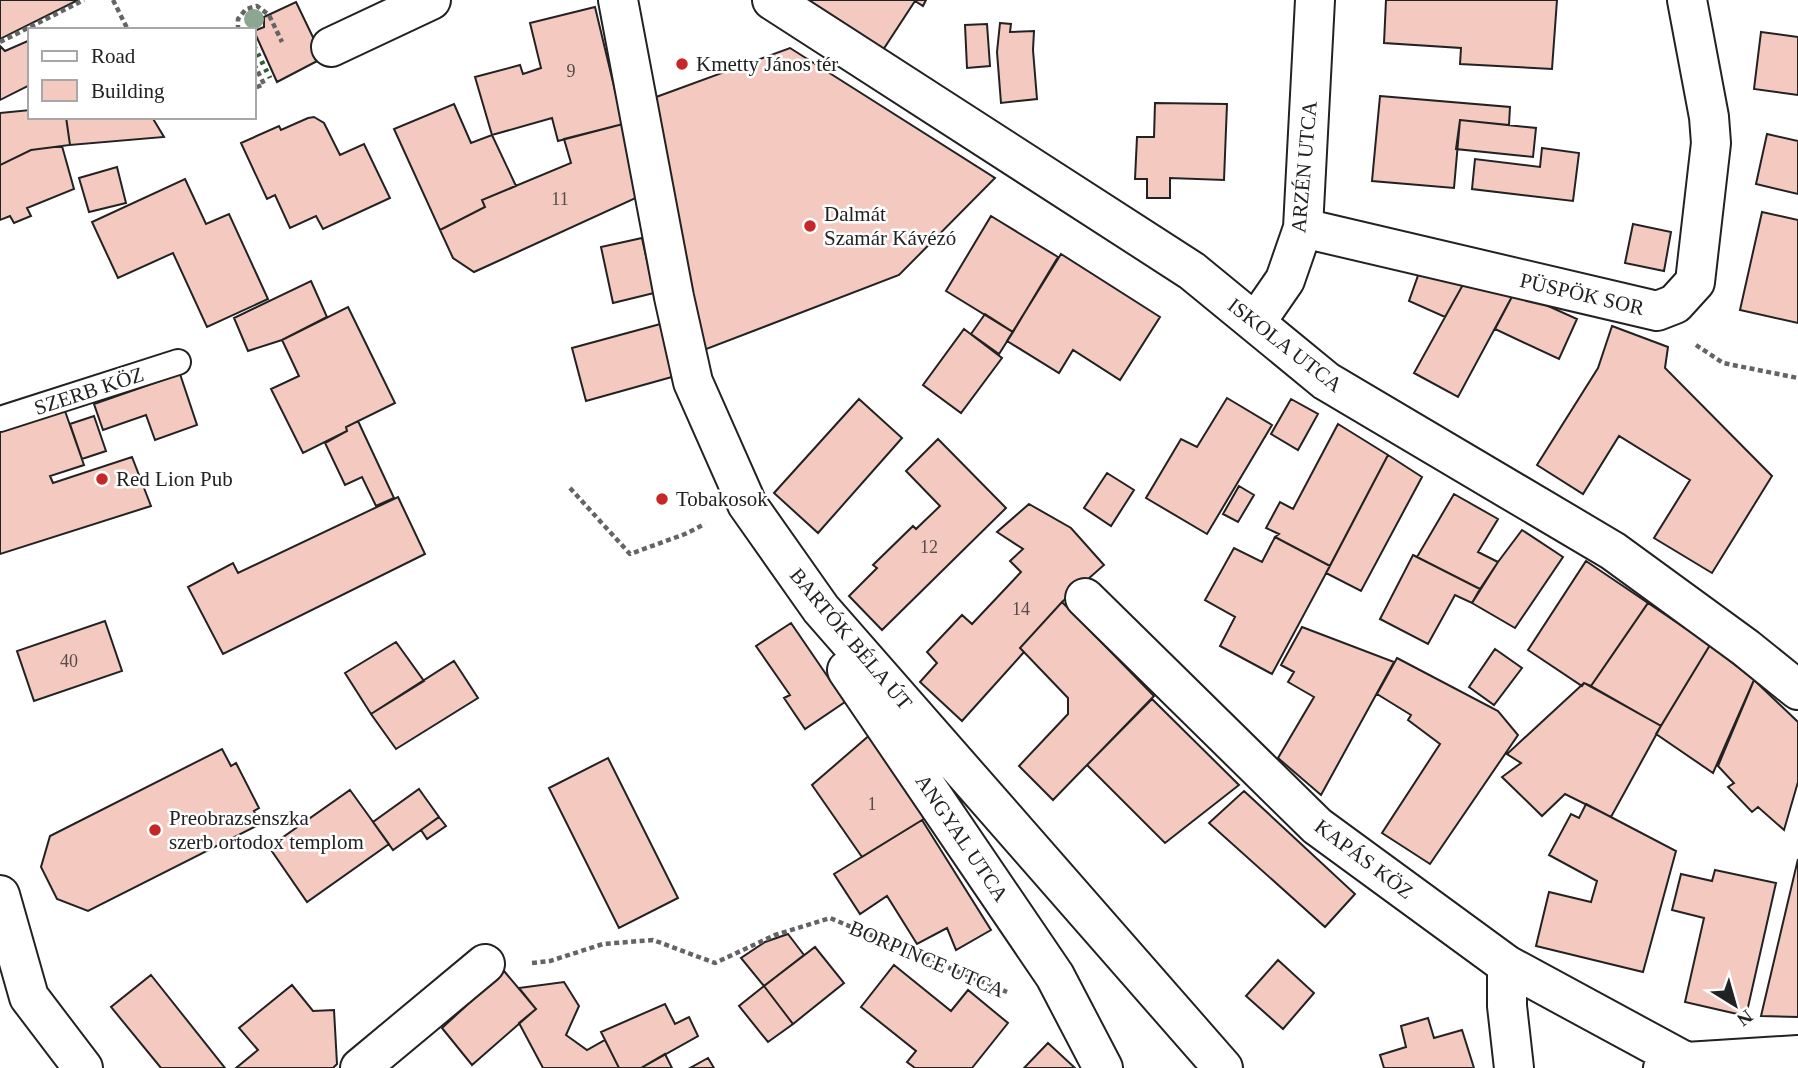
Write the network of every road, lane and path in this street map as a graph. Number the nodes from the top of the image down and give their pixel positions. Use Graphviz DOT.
graph roads {
  1 [pos="84,0"];
  2 [pos="113,0"];
  3 [pos="431,0"];
  4 [pos="618,0"];
  5 [pos="772,0"];
  6 [pos="1315,0"];
  7 [pos="1687,0"];
  8 [pos="269,15"];
  9 [pos="127,28"];
  10 [pos="239,28"];
  11 [pos="0,42"];
  12 [pos="331,47"];
  13 [pos="256,68"];
  14 [pos="256,88"];
  15 [pos="1303,228"];
  16 [pos="1675,304"];
  17 [pos="1256,322"];
  18 [pos="178,362"];
  19 [pos="1798,378"];
  20 [pos="0,419"];
  21 [pos="570,488"];
  22 [pos="684,534"];
  23 [pos="1085,598"];
  24 [pos="821,609"];
  25 [pos="1798,690"];
  26 [pos="0,895"];
  27 [pos="485,964"];
  28 [pos="1507,965"];
  29 [pos="15,1001"];
  30 [pos="1081,1023"];
  31 [pos="1798,1055"];
  32 [pos="1675,1065"];
  33 [pos="83,1068"];
  34 [pos="360,1068"];
  35 [pos="1103,1068"];
  36 [pos="1223,1068"];
  37 [pos="1514,1068"];
  1 -- 11 [label="path"];
  2 -- 9 [label="path"];
  3 -- 12 [label="street"];
  4 -- 24 [label="street, BARTÓK BÉLA ÚT"];
  5 -- 17 [label="street, ISKOLA UTCA"];
  6 -- 15 [label="street, ARZÉN UTCA"];
  7 -- 16 [label="street, PÜSPÖK SOR"];
  8 -- 10 [label="path"];
  13 -- 14 [label="path"];
  15 -- 16 [label="street, PÜSPÖK SOR"];
  15 -- 17 [label="street, ARZÉN UTCA"];
  16 -- 19 [label="path"];
  17 -- 25 [label="street, ISKOLA UTCA"];
  18 -- 20 [label="lane, SZERB KÖZ"];
  21 -- 22 [label="path"];
  23 -- 28 [label="street, KAPÁS KÖZ"];
  24 -- 30 [label="street, ANGYAL UTCA"];
  24 -- 36 [label="street, BARTÓK BÉLA ÚT"];
  26 -- 29 [label="street"];
  27 -- 30 [label="path, BORPINCE UTCA"];
  27 -- 34 [label="street"];
  28 -- 32 [label="street, KAPÁS KÖZ"];
  28 -- 37 [label="street"];
  29 -- 33 [label="street"];
  30 -- 35 [label="street, ANGYAL UTCA"];
  31 -- 32 [label="street"];
}
